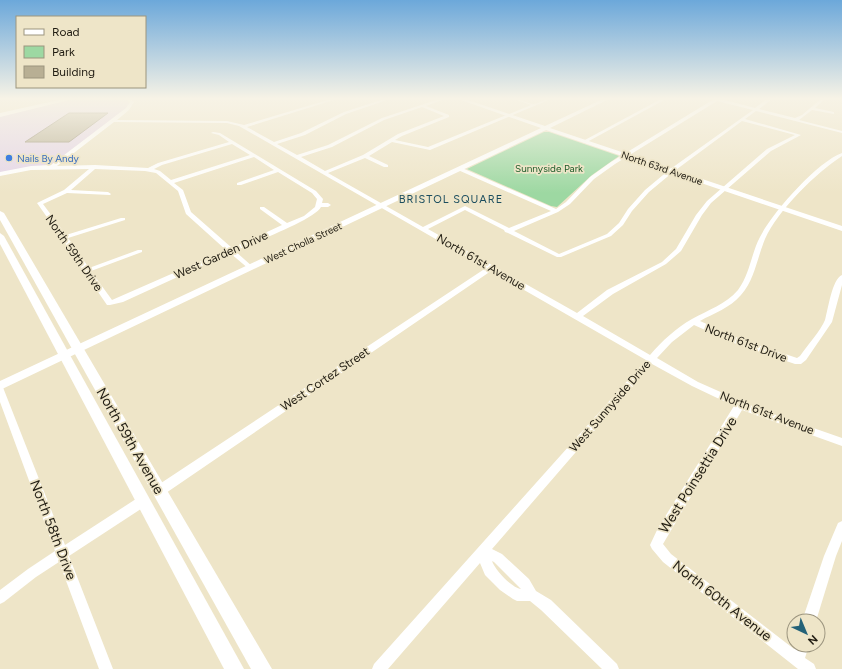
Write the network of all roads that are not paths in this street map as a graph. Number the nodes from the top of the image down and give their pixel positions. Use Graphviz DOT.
graph roads {
  1 [pos="101,130"];
  2 [pos="249,130"];
  3 [pos="311,130"];
  4 [pos="361,130"];
  5 [pos="412,130"];
  6 [pos="474,130"];
  7 [pos="540,130"];
  8 [pos="552,130"];
  9 [pos="605,130"];
  10 [pos="666,130"];
  11 [pos="729,130"];
  12 [pos="780,130"];
  13 [pos="213,133"];
  14 [pos="390,140"];
  15 [pos="585,141"];
  16 [pos="233,142"];
  17 [pos="273,144"];
  18 [pos="842,154"];
  19 [pos="255,155"];
  20 [pos="626,155"];
  21 [pos="365,156"];
  22 [pos="297,157"];
  23 [pos="386,166"];
  24 [pos="50,168"];
  25 [pos="93,169"];
  26 [pos="460,169"];
  27 [pos="149,170"];
  28 [pos="278,170"];
  29 [pos="671,171"];
  30 [pos="324,173"];
  31 [pos="0,175"];
  32 [pos="171,182"];
  33 [pos="239,184"];
  34 [pos="724,189"];
  35 [pos="66,191"];
  36 [pos="108,194"];
  37 [pos="320,205"];
  38 [pos="328,205"];
  39 [pos="382,206"];
  40 [pos="262,208"];
  41 [pos="783,209"];
  42 [pos="556,211"];
  43 [pos="0,213"];
  44 [pos="122,219"];
  45 [pos="287,226"];
  46 [pos="423,229"];
  47 [pos="842,229"];
  48 [pos="507,230"];
  49 [pos="0,236"];
  50 [pos="63,238"];
  51 [pos="140,250"];
  52 [pos="231,251"];
  53 [pos="250,268"];
  54 [pos="491,268"];
  55 [pos="86,271"];
  56 [pos="842,277"];
  57 [pos="110,302"];
  58 [pos="577,317"];
  59 [pos="694,322"];
  60 [pos="71,354"];
  61 [pos="650,359"];
  62 [pos="0,386"];
  63 [pos="0,390"];
  64 [pos="740,405"];
  65 [pos="842,442"];
  66 [pos="159,491"];
  67 [pos="143,501"];
  68 [pos="842,527"];
  69 [pos="656,545"];
  70 [pos="482,551"];
  71 [pos="62,554"];
  72 [pos="0,598"];
  73 [pos="812,613"];
  74 [pos="800,653"];
  75 [pos="798,660"];
  76 [pos="106,669"];
  77 [pos="234,669"];
  78 [pos="262,669"];
  79 [pos="379,669"];
  80 [pos="612,669"];
  81 [pos="809,669"];
  1 -- 24 [label="street"];
  2 -- 17 [label="street, North 61st Avenue"];
  3 -- 17 [label="street"];
  4 -- 22 [label="street"];
  5 -- 14 [label="street"];
  6 -- 14 [label="street"];
  7 -- 26 [label="street, West Cholla Street"];
  8 -- 15 [label="street, North 63rd Avenue"];
  9 -- 15 [label="street"];
  10 -- 20 [label="street"];
  11 -- 29 [label="street"];
  12 -- 34 [label="street"];
  13 -- 16 [label="street"];
  14 -- 21 [label="street"];
  15 -- 20 [label="street, North 63rd Avenue"];
  16 -- 19 [label="street"];
  16 -- 27 [label="street"];
  17 -- 22 [label="street, North 61st Avenue"];
  18 -- 41 [label="street, West Sunnyside Drive"];
  19 -- 28 [label="street"];
  19 -- 32 [label="street"];
  20 -- 29 [label="street, North 63rd Avenue"];
  20 -- 42 [label="street"];
  21 -- 23 [label="street"];
  21 -- 30 [label="street"];
  22 -- 30 [label="street, North 61st Avenue"];
  24 -- 25 [label="street"];
  24 -- 31 [label="street"];
  25 -- 27 [label="street"];
  25 -- 35 [label="street"];
  26 -- 39 [label="street, West Cholla Street"];
  26 -- 42 [label="street"];
  27 -- 32 [label="street"];
  28 -- 33 [label="street"];
  28 -- 37 [label="street"];
  29 -- 34 [label="street, North 63rd Avenue"];
  29 -- 48 [label="street"];
  30 -- 39 [label="street, North 61st Avenue"];
  32 -- 52 [label="street"];
  34 -- 41 [label="street, North 63rd Avenue"];
  34 -- 58 [label="street"];
  35 -- 36 [label="street"];
  35 -- 50 [label="street, North 59th Drive"];
  37 -- 38 [label="street"];
  37 -- 45 [label="street, West Garden Drive"];
  39 -- 46 [label="street, North 61st Avenue"];
  39 -- 53 [label="street, West Cholla Street"];
  40 -- 45 [label="street"];
  41 -- 47 [label="street, North 63rd Avenue"];
  41 -- 59 [label="street, West Sunnyside Drive"];
  42 -- 48 [label="street"];
  43 -- 60 [label="main road, North 59th Avenue"];
  44 -- 50 [label="street"];
  45 -- 52 [label="street, West Garden Drive"];
  46 -- 48 [label="street"];
  46 -- 54 [label="street, North 61st Avenue"];
  49 -- 60 [label="main road, North 59th Avenue"];
  50 -- 55 [label="street, North 59th Drive"];
  51 -- 55 [label="street"];
  52 -- 53 [label="street"];
  52 -- 57 [label="street, West Garden Drive"];
  53 -- 60 [label="street, West Cholla Street"];
  54 -- 58 [label="street, North 61st Avenue"];
  54 -- 66 [label="street, West Cortez Street"];
  55 -- 57 [label="street, North 59th Drive"];
  56 -- 59 [label="street, North 61st Drive"];
  58 -- 61 [label="street, North 61st Avenue"];
  59 -- 61 [label="street, West Sunnyside Drive"];
  60 -- 62 [label="street, West Cholla Street"];
  60 -- 66 [label="main road, North 59th Avenue"];
  60 -- 67 [label="main road, North 59th Avenue"];
  61 -- 64 [label="street, North 61st Avenue"];
  61 -- 70 [label="street, West Sunnyside Drive"];
  63 -- 71 [label="street, North 58th Drive"];
  64 -- 65 [label="street, North 61st Avenue"];
  64 -- 69 [label="street, West Poinsettia Drive"];
  66 -- 78 [label="main road, North 59th Avenue"];
  67 -- 71 [label="street"];
  67 -- 77 [label="main road, North 59th Avenue"];
  68 -- 73 [label="street"];
  69 -- 75 [label="street, North 60th Avenue"];
  70 -- 79 [label="street, West Sunnyside Drive"];
  70 -- 80 [label="street"];
  71 -- 72 [label="street"];
  71 -- 76 [label="street, North 58th Drive"];
  74 -- 75 [label="street"];
  75 -- 81 [label="street, North 60th Avenue"];
}
